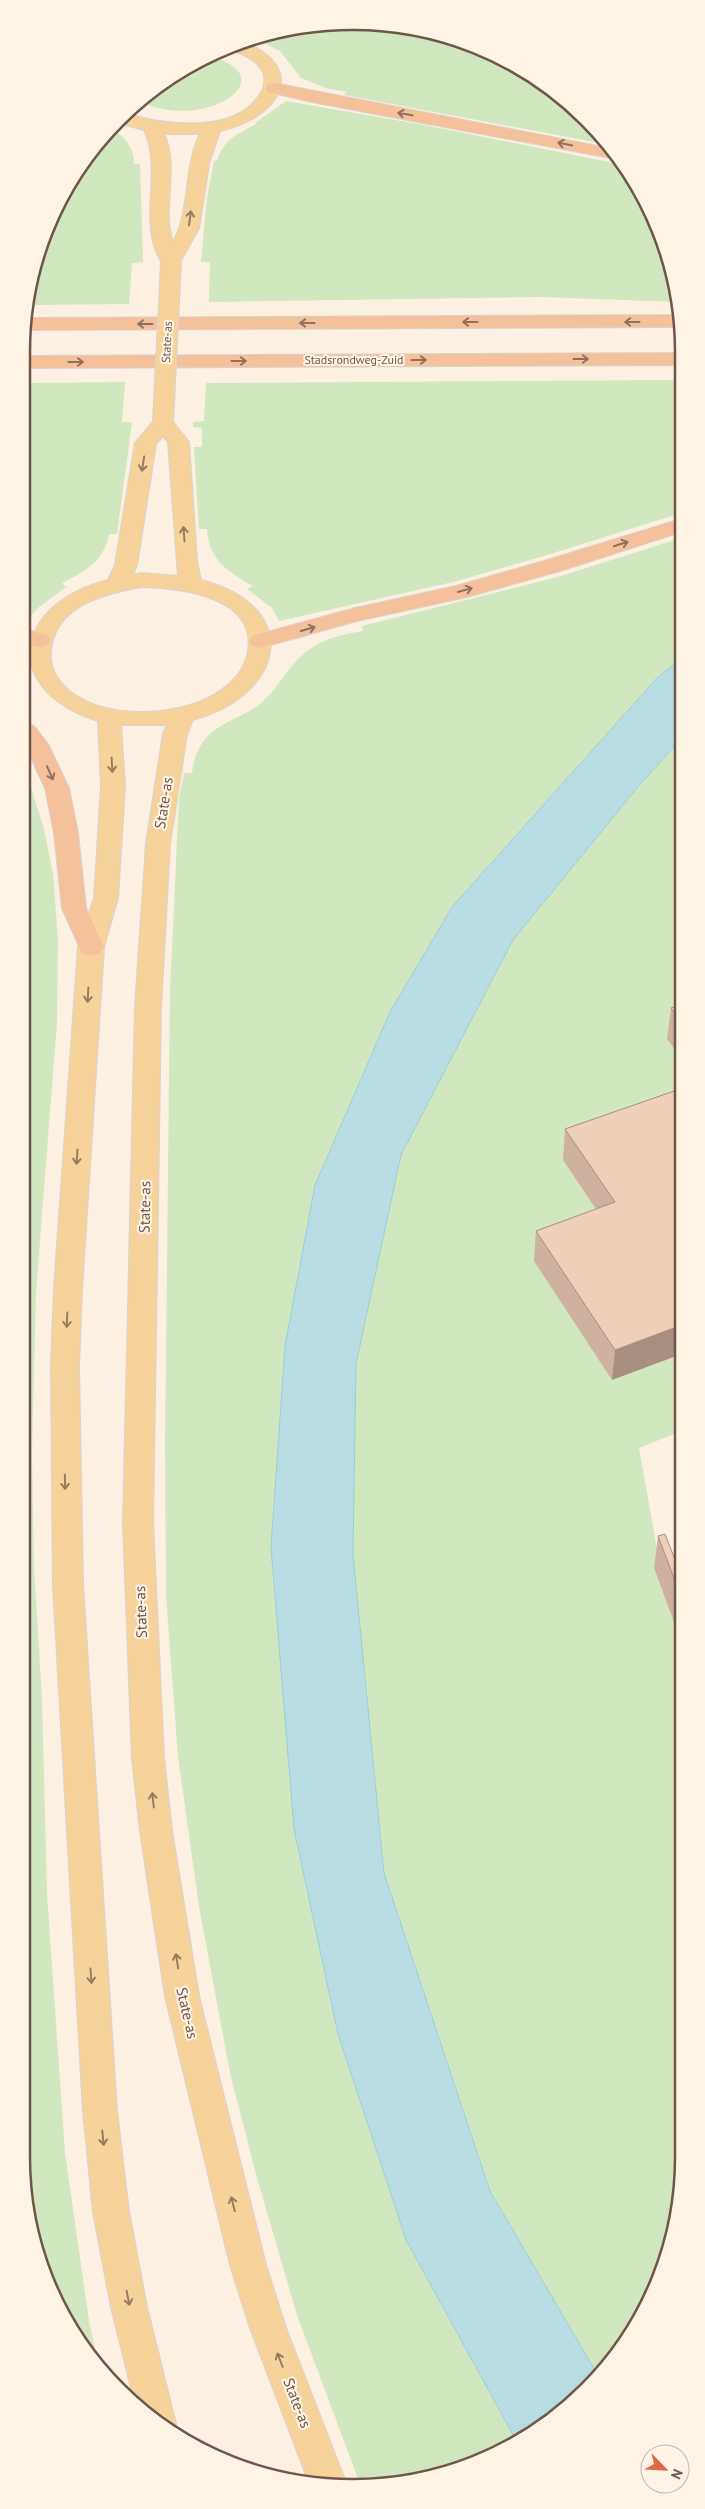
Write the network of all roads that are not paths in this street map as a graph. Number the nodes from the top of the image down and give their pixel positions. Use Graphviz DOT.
graph roads {
  1 [pos="244,49"];
  2 [pos="274,88"];
  3 [pos="129,120"];
  4 [pos="151,126"];
  5 [pos="213,126"];
  6 [pos="605,153"];
  7 [pos="172,262"];
  8 [pos="673,322"];
  9 [pos="32,324"];
  10 [pos="675,359"];
  11 [pos="30,362"];
  12 [pos="164,422"];
  13 [pos="675,527"];
  14 [pos="118,583"];
  15 [pos="190,583"];
  16 [pos="33,639"];
  17 [pos="260,641"];
  18 [pos="184,715"];
  19 [pos="109,716"];
  20 [pos="30,736"];
  21 [pos="91,947"];
  22 [pos="155,2411"];
  23 [pos="325,2477"];
  1 -- 2 [label="main road"];
  2 -- 5 [label="main road"];
  6 -- 2 [label="highway, one-way"];
  3 -- 4 [label="main road"];
  4 -- 5 [label="main road"];
  4 -- 7 [label="main road, State-as"];
  7 -- 5 [label="main road, State-as, one-way"];
  7 -- 12 [label="main road, State-as, bridge"];
  8 -- 9 [label="highway, one-way"];
  11 -- 10 [label="highway, Stadsrondweg-Zuid, one-way"];
  12 -- 14 [label="main road, one-way"];
  15 -- 12 [label="main road, one-way"];
  17 -- 13 [label="highway, one-way"];
  14 -- 15 [label="main road"];
  14 -- 16 [label="main road"];
  15 -- 17 [label="main road"];
  16 -- 19 [label="main road"];
  17 -- 18 [label="main road"];
  18 -- 19 [label="main road"];
  23 -- 18 [label="main road, State-as, one-way"];
  19 -- 21 [label="main road, one-way"];
  20 -- 21 [label="highway, one-way"];
  21 -- 22 [label="main road, one-way"];
}
